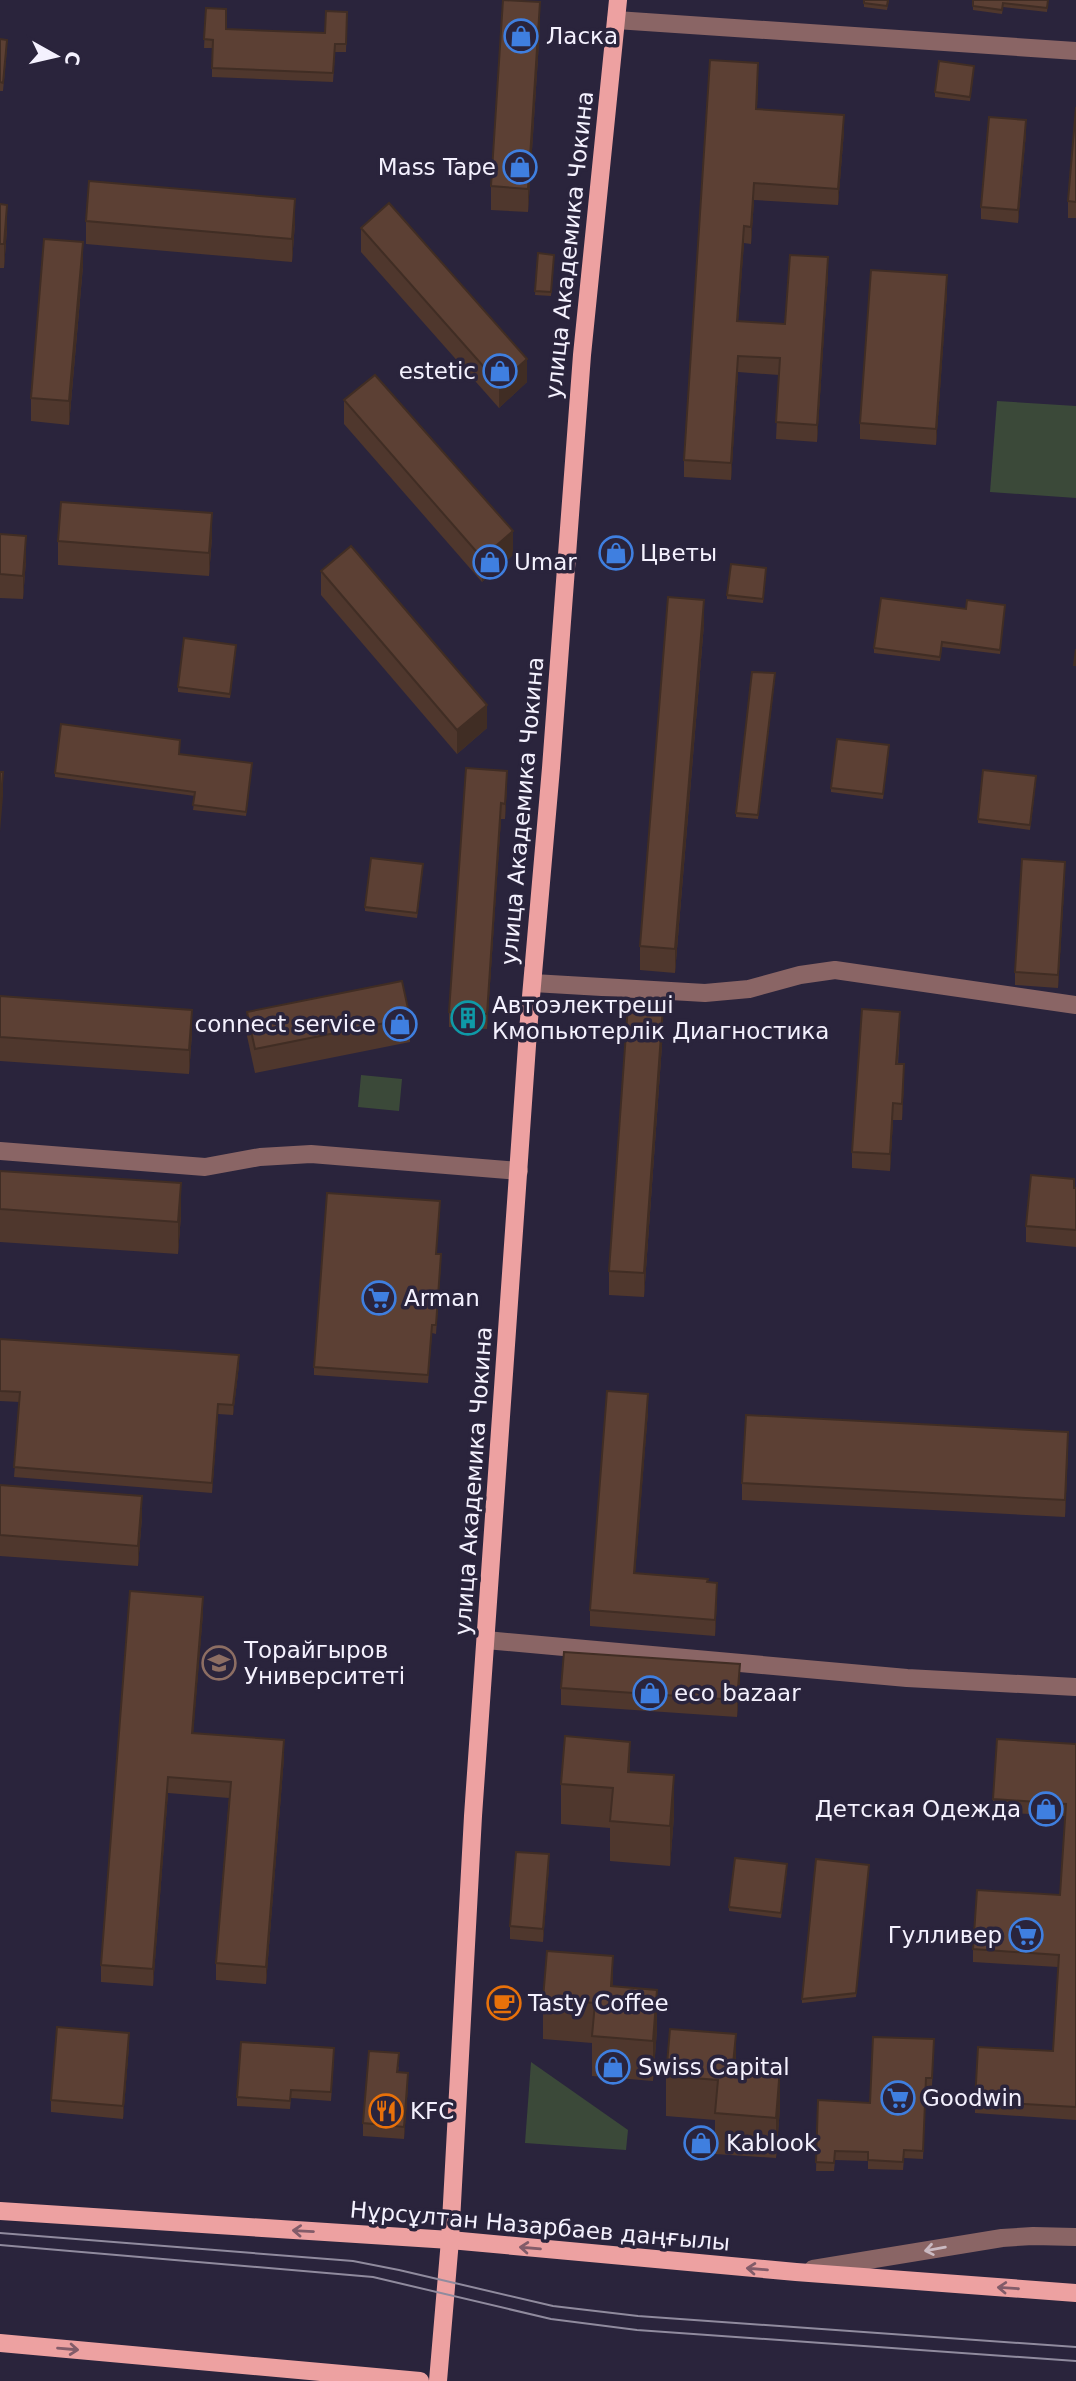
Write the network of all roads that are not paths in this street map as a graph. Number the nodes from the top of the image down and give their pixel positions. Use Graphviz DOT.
graph roads {
  1 [pos="618,0"];
  2 [pos="616,20"];
  3 [pos="1076,51"];
  4 [pos="533,983"];
  5 [pos="1076,1005"];
  6 [pos="0,1151"];
  7 [pos="519,1171"];
  8 [pos="486,1640"];
  9 [pos="1076,1687"];
  10 [pos="0,2211"];
  11 [pos="1076,2237"];
  12 [pos="450,2240"];
  13 [pos="796,2272"];
  14 [pos="1076,2293"];
  15 [pos="0,2343"];
  16 [pos="420,2381"];
  17 [pos="438,2381"];
  1 -- 2 [label="main road, улица Академика Чокина"];
  2 -- 3 [label="street"];
  2 -- 4 [label="main road, улица Академика Чокина"];
  4 -- 5 [label="street"];
  4 -- 7 [label="main road, улица Академика Чокина"];
  6 -- 7 [label="street"];
  7 -- 8 [label="main road, улица Академика Чокина"];
  8 -- 9 [label="street"];
  8 -- 12 [label="main road, улица Академика Чокина"];
  12 -- 10 [label="main road, Нұрсұлтан Назарбаев даңғылы, one-way"];
  11 -- 13 [label="street, one-way"];
  13 -- 12 [label="main road, Нұрсұлтан Назарбаев даңғылы, one-way"];
  12 -- 17 [label="main road, улица Академика Чокина"];
  14 -- 13 [label="main road, Нұрсұлтан Назарбаев даңғылы, one-way"];
  15 -- 16 [label="main road, one-way"];
}
